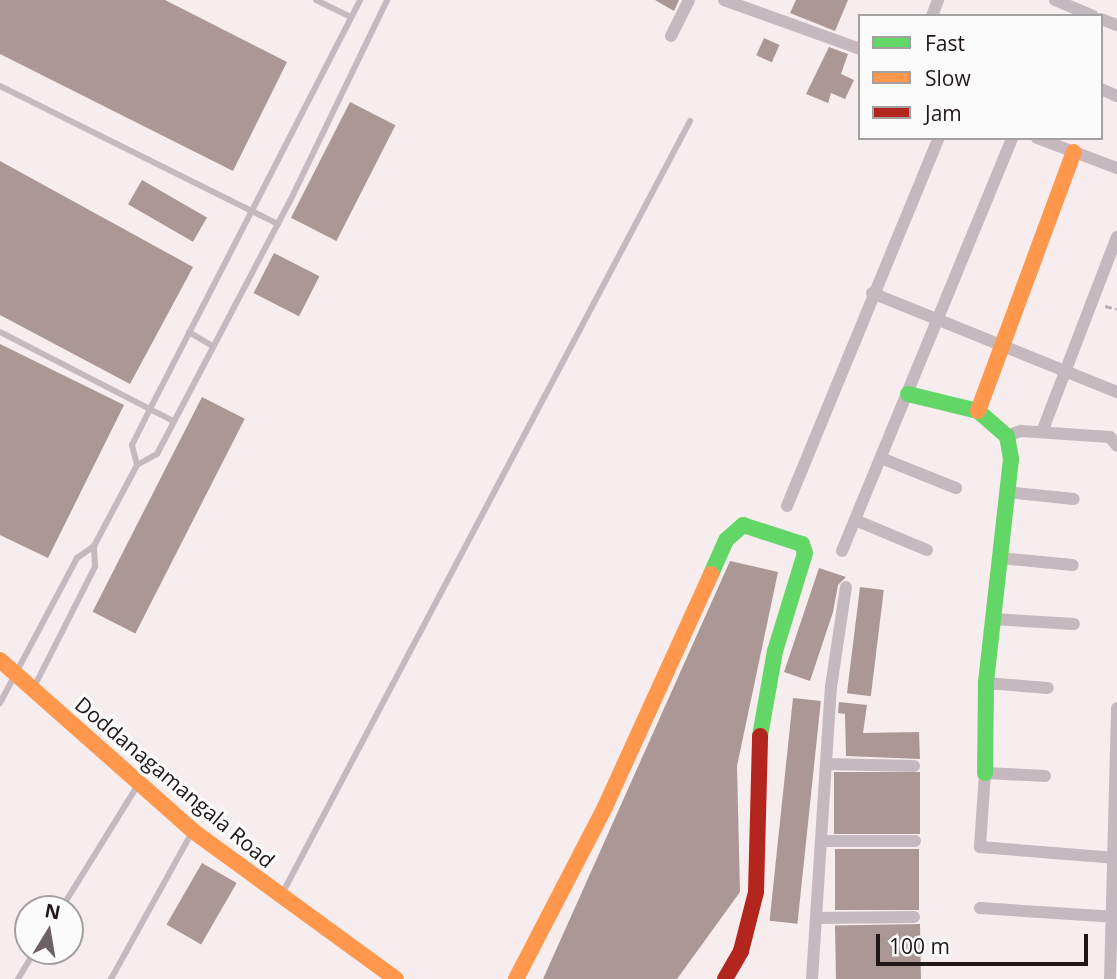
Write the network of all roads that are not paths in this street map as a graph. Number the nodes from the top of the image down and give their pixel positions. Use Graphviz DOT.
graph roads {
  1 [pos="316,0"];
  2 [pos="360,0"];
  3 [pos="387,0"];
  4 [pos="689,0"];
  5 [pos="724,0"];
  6 [pos="1055,0"];
  7 [pos="1088,14"];
  8 [pos="351,17"];
  9 [pos="671,36"];
  10 [pos="858,48"];
  11 [pos="0,86"];
  12 [pos="690,121"];
  13 [pos="938,140"];
  14 [pos="1011,140"];
  15 [pos="1042,140"];
  16 [pos="1074,152"];
  17 [pos="1117,168"];
  18 [pos="250,209"];
  19 [pos="278,224"];
  20 [pos="1117,239"];
  21 [pos="872,293"];
  22 [pos="939,319"];
  23 [pos="0,332"];
  24 [pos="188,332"];
  25 [pos="212,346"];
  26 [pos="1005,346"];
  27 [pos="1065,370"];
  28 [pos="1117,392"];
  29 [pos="908,394"];
  30 [pos="150,409"];
  31 [pos="978,411"];
  32 [pos="173,421"];
  33 [pos="1042,432"];
  34 [pos="1007,436"];
  35 [pos="1117,446"];
  36 [pos="881,458"];
  37 [pos="137,465"];
  38 [pos="956,488"];
  39 [pos="1007,492"];
  40 [pos="1074,499"];
  41 [pos="788,506"];
  42 [pos="855,520"];
  43 [pos="94,546"];
  44 [pos="927,550"];
  45 [pos="842,551"];
  46 [pos="1000,558"];
  47 [pos="1073,565"];
  48 [pos="846,587"];
  49 [pos="993,619"];
  50 [pos="1074,624"];
  51 [pos="0,660"];
  52 [pos="18,676"];
  53 [pos="986,683"];
  54 [pos="1048,688"];
  55 [pos="33,689"];
  56 [pos="0,703"];
  57 [pos="1117,708"];
  58 [pos="1117,722"];
  59 [pos="827,764"];
  60 [pos="915,766"];
  61 [pos="985,773"];
  62 [pos="1045,776"];
  63 [pos="1117,781"];
  64 [pos="139,783"];
  65 [pos="193,831"];
  66 [pos="822,841"];
  67 [pos="915,841"];
  68 [pos="1115,858"];
  69 [pos="70,895"];
  70 [pos="280,897"];
  71 [pos="980,908"];
  72 [pos="914,917"];
  73 [pos="1114,917"];
  74 [pos="817,918"];
  75 [pos="111,979"];
  76 [pos="396,979"];
  77 [pos="516,979"];
  78 [pos="725,979"];
  79 [pos="812,979"];
  80 [pos="1110,979"];
  1 -- 8 [label="lane"];
  2 -- 8 [label="lane"];
  3 -- 19 [label="lane"];
  4 -- 9 [label="street"];
  5 -- 10 [label="street"];
  6 -- 7 [label="street"];
  8 -- 18 [label="lane"];
  11 -- 18 [label="lane"];
  12 -- 70 [label="lane"];
  13 -- 21 [label="street"];
  14 -- 22 [label="street"];
  15 -- 16 [label="street"];
  16 -- 17 [label="street"];
  16 -- 26 [label="street"];
  18 -- 19 [label="lane"];
  18 -- 24 [label="lane"];
  19 -- 25 [label="lane"];
  20 -- 27 [label="street"];
  21 -- 22 [label="street"];
  21 -- 41 [label="street"];
  22 -- 26 [label="street"];
  22 -- 29 [label="street"];
  23 -- 30 [label="lane"];
  24 -- 25 [label="lane"];
  24 -- 30 [label="lane"];
  25 -- 32 [label="lane"];
  26 -- 27 [label="street"];
  26 -- 31 [label="street"];
  27 -- 28 [label="street"];
  27 -- 33 [label="street"];
  29 -- 31 [label="street"];
  29 -- 36 [label="street"];
  30 -- 32 [label="lane"];
  30 -- 37 [label="lane"];
  31 -- 34 [label="street"];
  32 -- 37 [label="lane"];
  33 -- 34 [label="street"];
  33 -- 35 [label="street"];
  34 -- 39 [label="street"];
  36 -- 38 [label="street"];
  36 -- 42 [label="street"];
  37 -- 43 [label="lane"];
  39 -- 40 [label="street"];
  39 -- 46 [label="street"];
  42 -- 44 [label="street"];
  42 -- 45 [label="street"];
  43 -- 52 [label="lane"];
  43 -- 55 [label="lane"];
  46 -- 47 [label="street"];
  46 -- 49 [label="street"];
  48 -- 59 [label="street"];
  49 -- 50 [label="street"];
  49 -- 53 [label="street"];
  51 -- 52 [label="street, Doddanagamangala Road"];
  52 -- 55 [label="street, Doddanagamangala Road"];
  52 -- 56 [label="lane"];
  53 -- 54 [label="street"];
  53 -- 61 [label="street"];
  55 -- 64 [label="street, Doddanagamangala Road"];
  57 -- 58 [label="street"];
  58 -- 63 [label="street"];
  59 -- 60 [label="street"];
  59 -- 66 [label="street"];
  61 -- 62 [label="street"];
  61 -- 68 [label="street"];
  63 -- 68 [label="street"];
  64 -- 65 [label="street, Doddanagamangala Road"];
  64 -- 69 [label="lane"];
  65 -- 70 [label="street, Doddanagamangala Road"];
  65 -- 75 [label="lane"];
  66 -- 67 [label="street"];
  66 -- 74 [label="street"];
  68 -- 73 [label="street"];
  70 -- 76 [label="street, Doddanagamangala Road"];
  71 -- 73 [label="street"];
  72 -- 74 [label="street"];
  73 -- 80 [label="street"];
  74 -- 79 [label="street"];
  77 -- 78 [label="street"];
}
